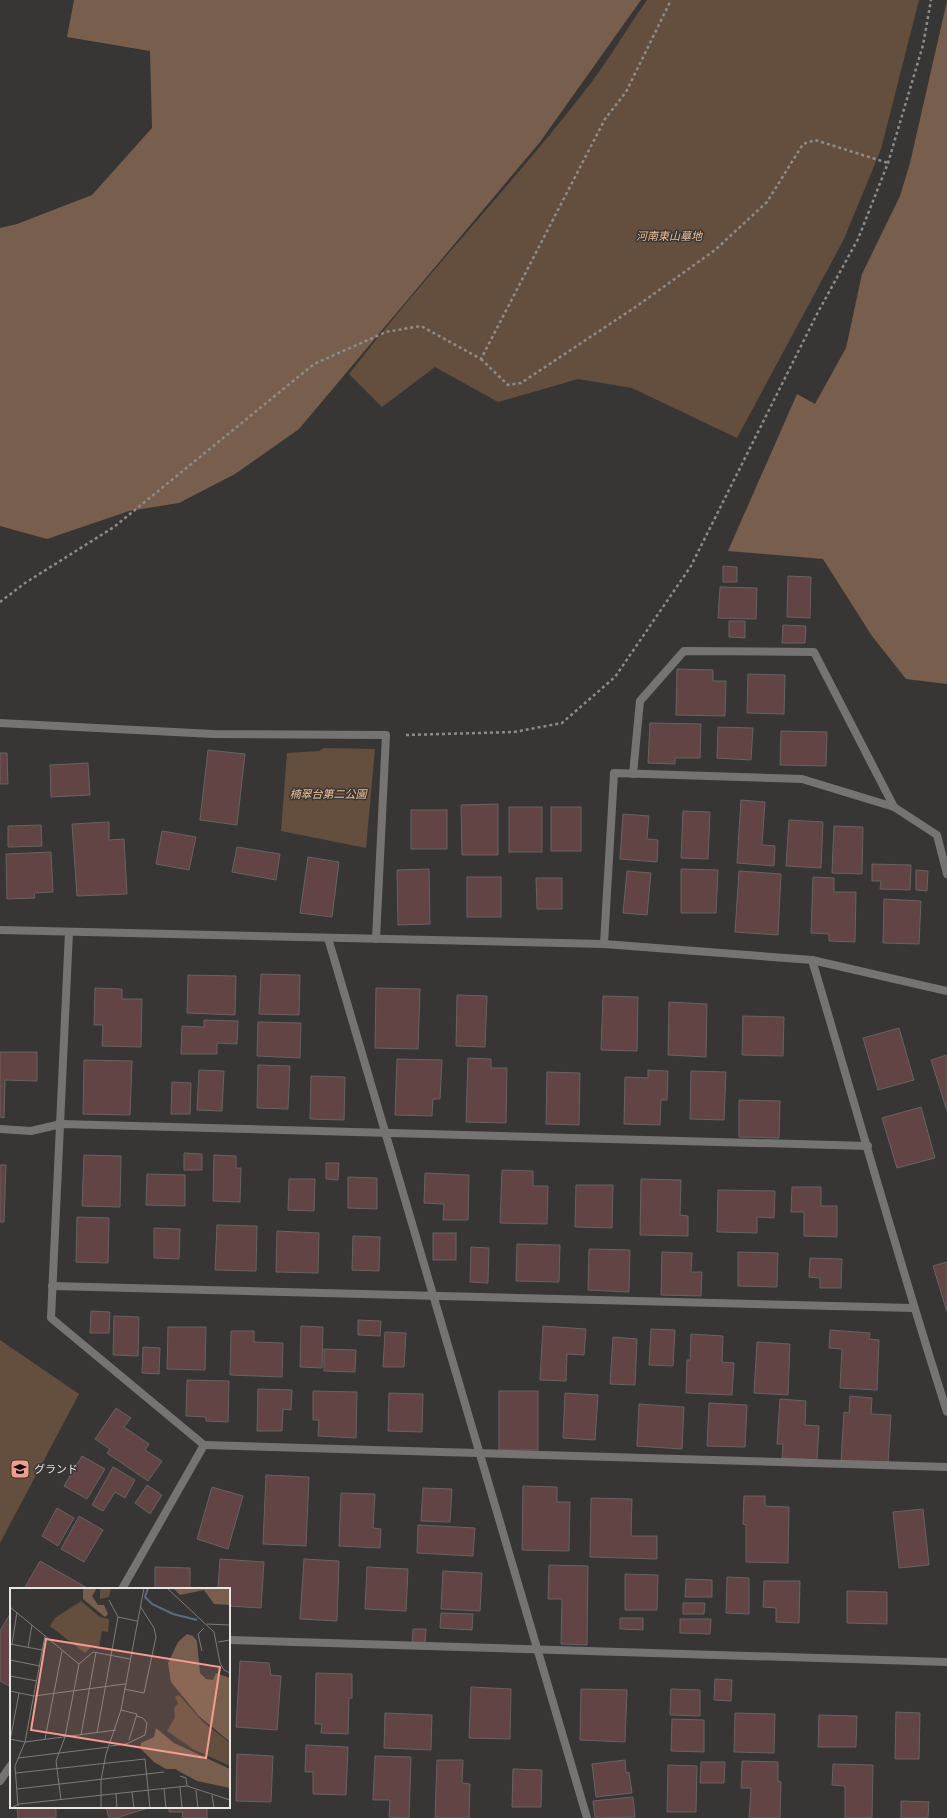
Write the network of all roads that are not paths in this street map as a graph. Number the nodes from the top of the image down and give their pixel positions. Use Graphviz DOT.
graph roads {
  1 [pos="0,723"];
  2 [pos="633,774"];
  3 [pos="894,807"];
  4 [pos="947,874"];
  5 [pos="0,930"];
  6 [pos="69,932"];
  7 [pos="328,938"];
  8 [pos="376,939"];
  9 [pos="604,944"];
  10 [pos="812,960"];
  11 [pos="947,991"];
  12 [pos="61,1124"];
  13 [pos="0,1129"];
  14 [pos="385,1133"];
  15 [pos="868,1146"];
  16 [pos="52,1286"];
  17 [pos="433,1295"];
  18 [pos="914,1308"];
  19 [pos="947,1412"];
  20 [pos="204,1445"];
  21 [pos="480,1454"];
  22 [pos="947,1467"];
  23 [pos="123,1588"];
  24 [pos="230,1640"];
  25 [pos="538,1649"];
  26 [pos="947,1662"];
  27 [pos="10,1766"];
  28 [pos="0,1781"];
  29 [pos="587,1818"];
  1 -- 8 [label="street"];
  2 -- 3 [label="street"];
  2 -- 3 [label="street"];
  2 -- 9 [label="street"];
  3 -- 4 [label="street"];
  5 -- 6 [label="street"];
  6 -- 7 [label="street"];
  6 -- 12 [label="street"];
  7 -- 8 [label="street"];
  7 -- 14 [label="street"];
  8 -- 9 [label="street"];
  9 -- 10 [label="street"];
  10 -- 11 [label="street"];
  10 -- 15 [label="street"];
  12 -- 13 [label="street"];
  12 -- 14 [label="street"];
  12 -- 16 [label="street"];
  14 -- 15 [label="street"];
  14 -- 17 [label="street"];
  15 -- 18 [label="street"];
  16 -- 17 [label="street"];
  16 -- 20 [label="street"];
  17 -- 18 [label="street"];
  17 -- 21 [label="street"];
  18 -- 19 [label="street"];
  20 -- 21 [label="street"];
  20 -- 23 [label="street"];
  21 -- 22 [label="street"];
  21 -- 25 [label="street"];
  24 -- 25 [label="street"];
  25 -- 26 [label="street"];
  25 -- 29 [label="street"];
  27 -- 28 [label="street"];
}
